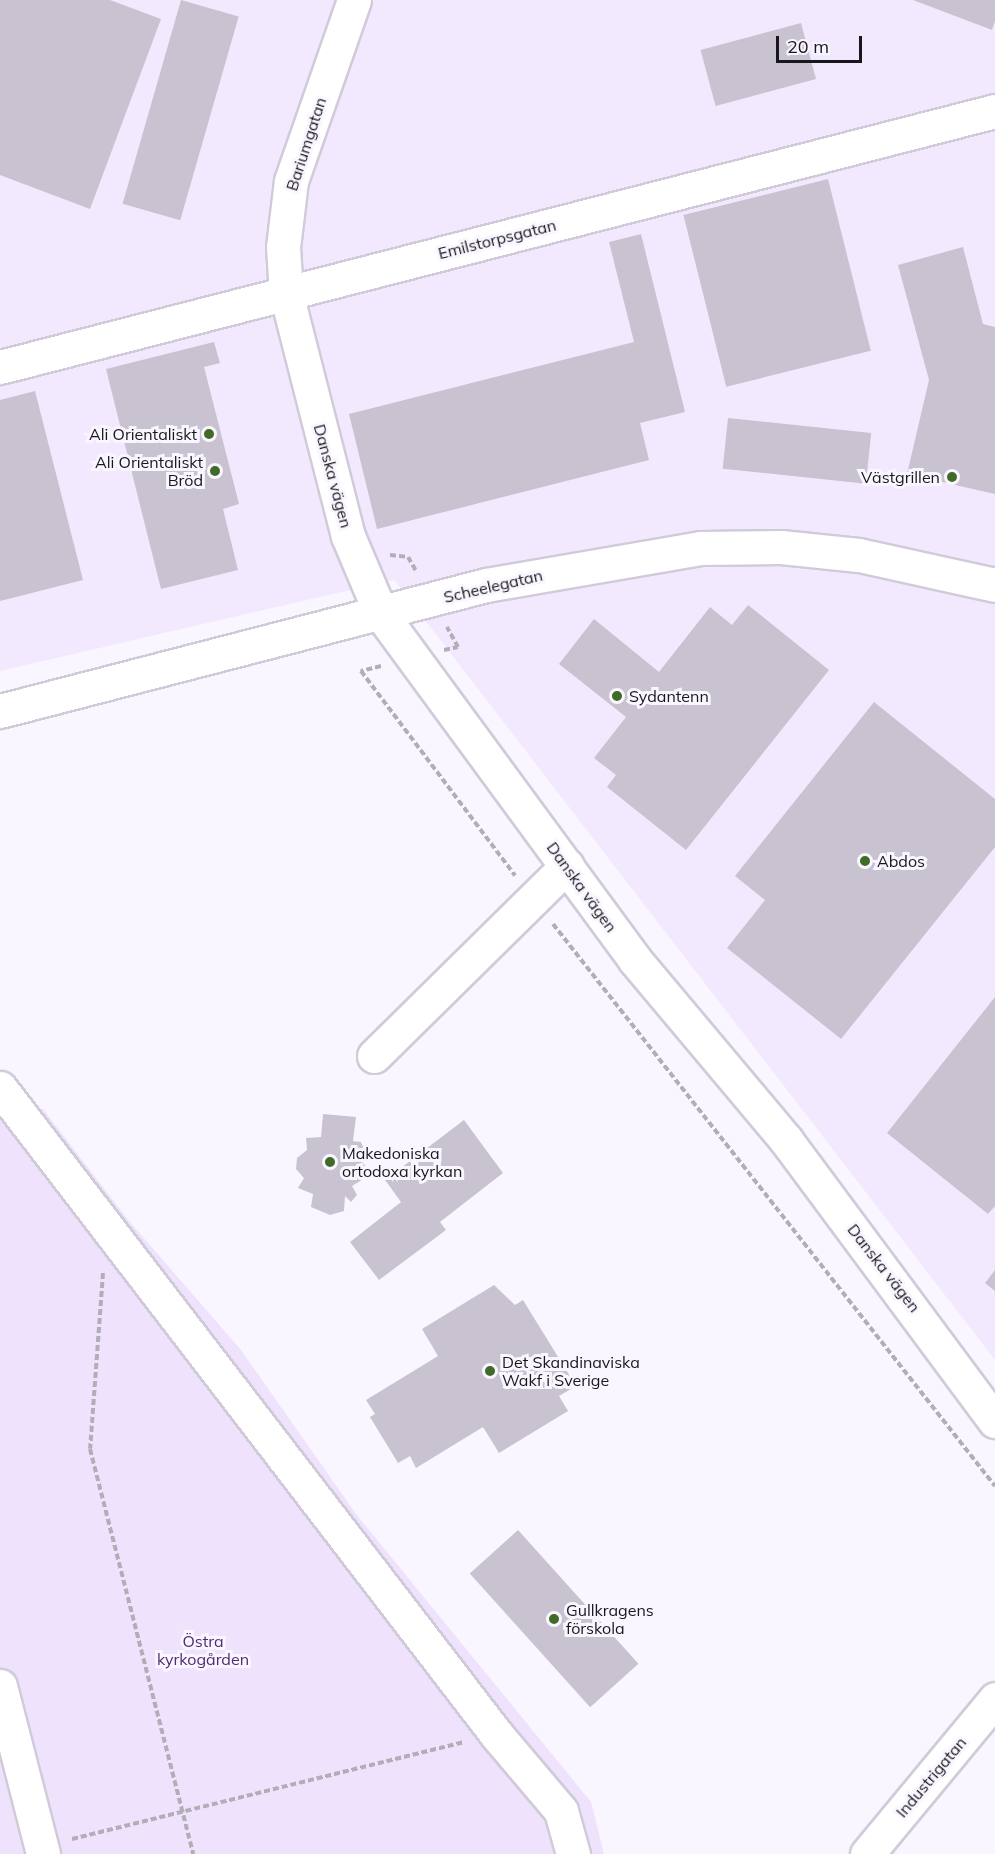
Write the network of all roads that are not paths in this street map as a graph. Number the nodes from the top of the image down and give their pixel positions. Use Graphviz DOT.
graph roads {
  1 [pos="354,0"];
  2 [pos="995,111"];
  3 [pos="286,293"];
  4 [pos="0,367"];
  5 [pos="995,585"];
  6 [pos="381,614"];
  7 [pos="0,711"];
  8 [pos="567,866"];
  9 [pos="374,1056"];
  10 [pos="0,1088"];
  11 [pos="995,1421"];
  12 [pos="0,1687"];
  13 [pos="995,1700"];
  14 [pos="42,1850"];
  15 [pos="573,1854"];
  16 [pos="867,1854"];
  1 -- 3 [label="street, Bariumgatan"];
  2 -- 3 [label="street, Emilstorpsgatan"];
  3 -- 4 [label="street, Emilstorpsgatan"];
  3 -- 6 [label="street, Danska vägen"];
  5 -- 6 [label="street, Scheelegatan"];
  6 -- 7 [label="street, Scheelegatan"];
  6 -- 8 [label="street, Danska vägen"];
  8 -- 9 [label="street"];
  8 -- 11 [label="street, Danska vägen"];
  10 -- 15 [label="street"];
  12 -- 14 [label="street"];
  13 -- 16 [label="street, Industrigatan"];
}
